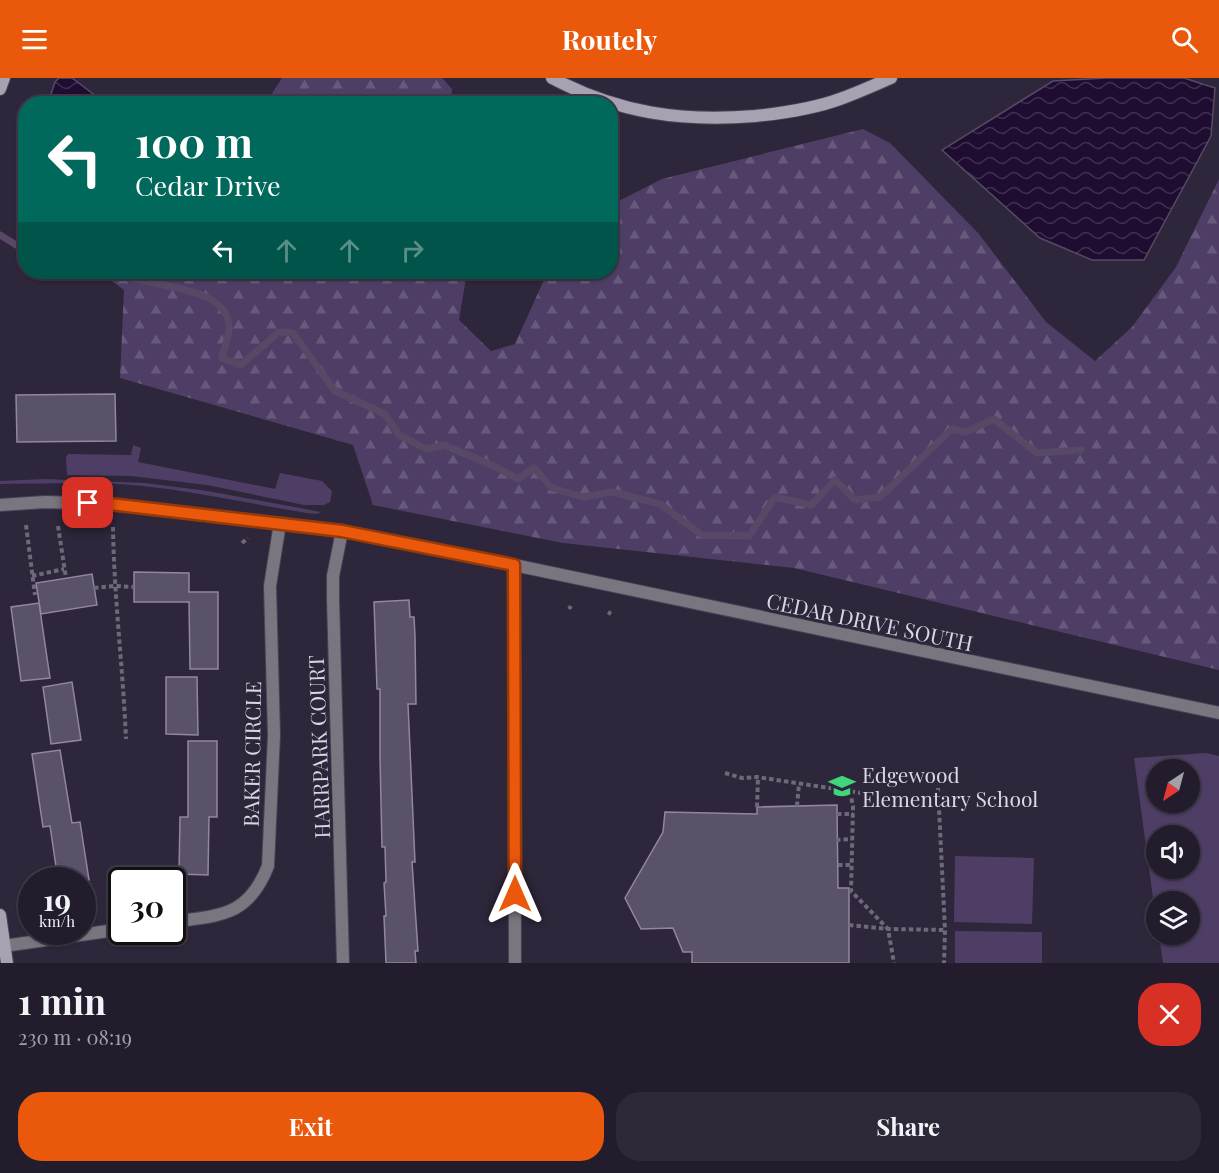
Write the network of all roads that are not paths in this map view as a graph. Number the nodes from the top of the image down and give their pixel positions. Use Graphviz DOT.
graph roads {
  1 [pos="4,78"];
  2 [pos="552,78"];
  3 [pos="891,78"];
  4 [pos="0,89"];
  5 [pos="593,96"];
  6 [pos="618,104"];
  7 [pos="0,505"];
  8 [pos="280,523"];
  9 [pos="342,531"];
  10 [pos="514,565"];
  11 [pos="1219,713"];
  12 [pos="0,915"];
  13 [pos="186,920"];
  14 [pos="108,931"];
  15 [pos="4,946"];
  16 [pos="7,963"];
  17 [pos="343,963"];
  18 [pos="515,963"];
  1 -- 4 [label="street"];
  2 -- 5 [label="street"];
  3 -- 6 [label="street"];
  7 -- 8 [label="street, CEDAR DRIVE SOUTH"];
  8 -- 9 [label="street, CEDAR DRIVE SOUTH"];
  8 -- 13 [label="street, BAKER CIRCLE"];
  9 -- 10 [label="street, CEDAR DRIVE SOUTH"];
  9 -- 17 [label="street, HARRPARK COURT"];
  10 -- 11 [label="street, CEDAR DRIVE SOUTH"];
  10 -- 18 [label="street"];
  12 -- 15 [label="street"];
  14 -- 15 [label="street"];
  15 -- 16 [label="street"];
}
